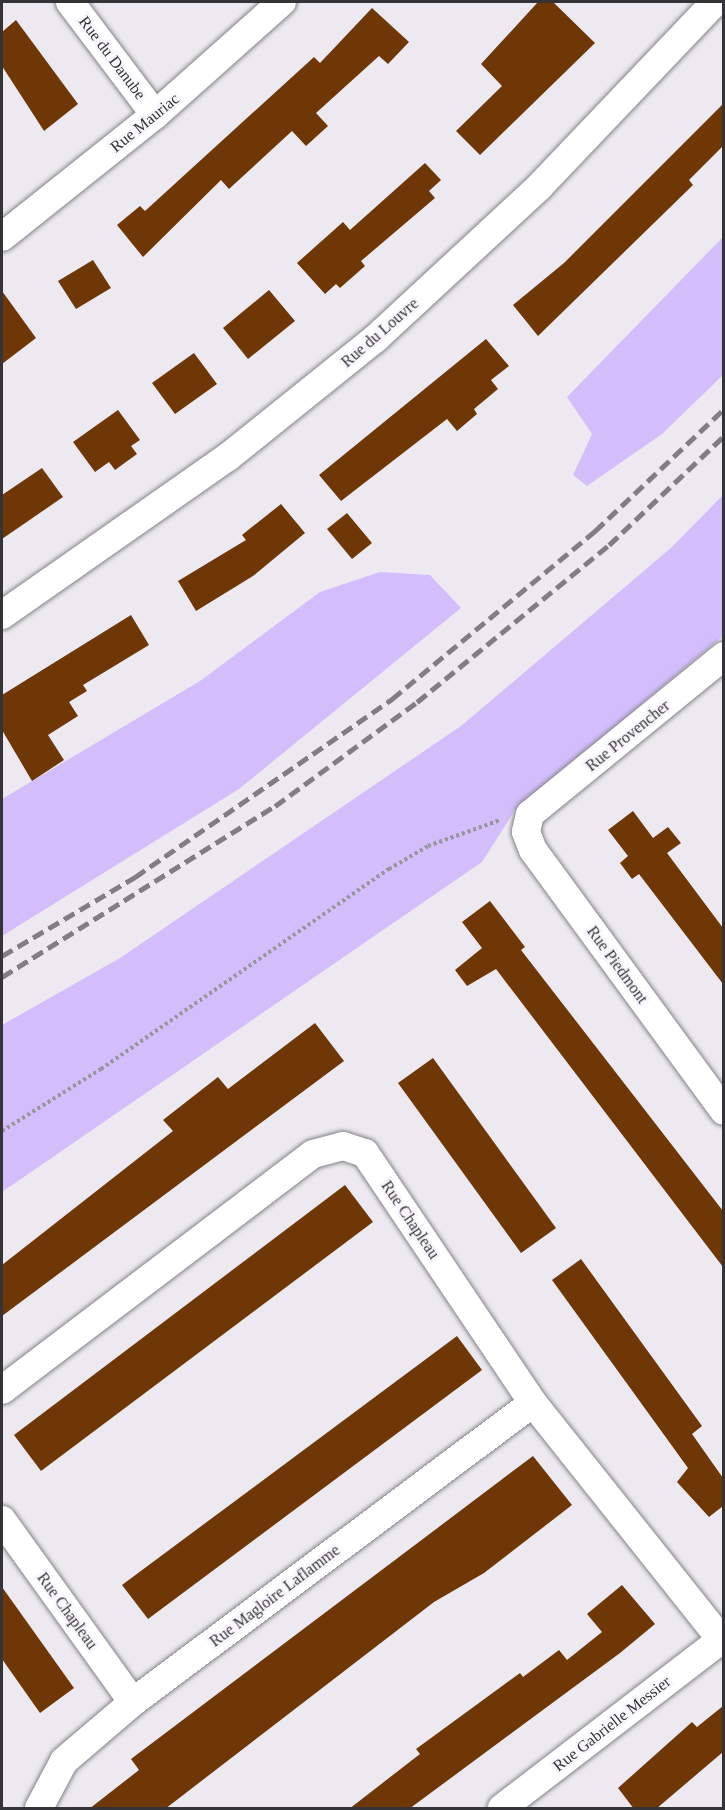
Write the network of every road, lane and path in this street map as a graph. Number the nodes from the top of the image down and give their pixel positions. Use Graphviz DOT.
graph roads {
  1 [pos="70,2"];
  2 [pos="282,2"];
  3 [pos="715,2"];
  4 [pos="155,115"];
  5 [pos="2,237"];
  6 [pos="2,615"];
  7 [pos="723,656"];
  8 [pos="530,814"];
  9 [pos="723,1111"];
  10 [pos="2,1131"];
  11 [pos="2,1390"];
  12 [pos="532,1402"];
  13 [pos="2,1520"];
  14 [pos="722,1641"];
  15 [pos="133,1702"];
  16 [pos="39,1809"];
  17 [pos="502,1809"];
  1 -- 4 [label="street, Rue du Danube"];
  2 -- 4 [label="street, Rue Mauriac"];
  3 -- 6 [label="street, Rue du Louvre"];
  4 -- 5 [label="street, Rue Mauriac"];
  7 -- 8 [label="street, Rue Provencher"];
  8 -- 9 [label="street, Rue Piedmont"];
  8 -- 10 [label="path"];
  11 -- 12 [label="street, Rue Chapleau"];
  12 -- 14 [label="street, Rue Chapleau"];
  12 -- 15 [label="street, Rue Magloire Laflamme"];
  13 -- 15 [label="street, Rue Chapleau"];
  14 -- 17 [label="street, Rue Gabrielle Messier"];
  15 -- 16 [label="street, Rue Magloire Laflamme"];
}
